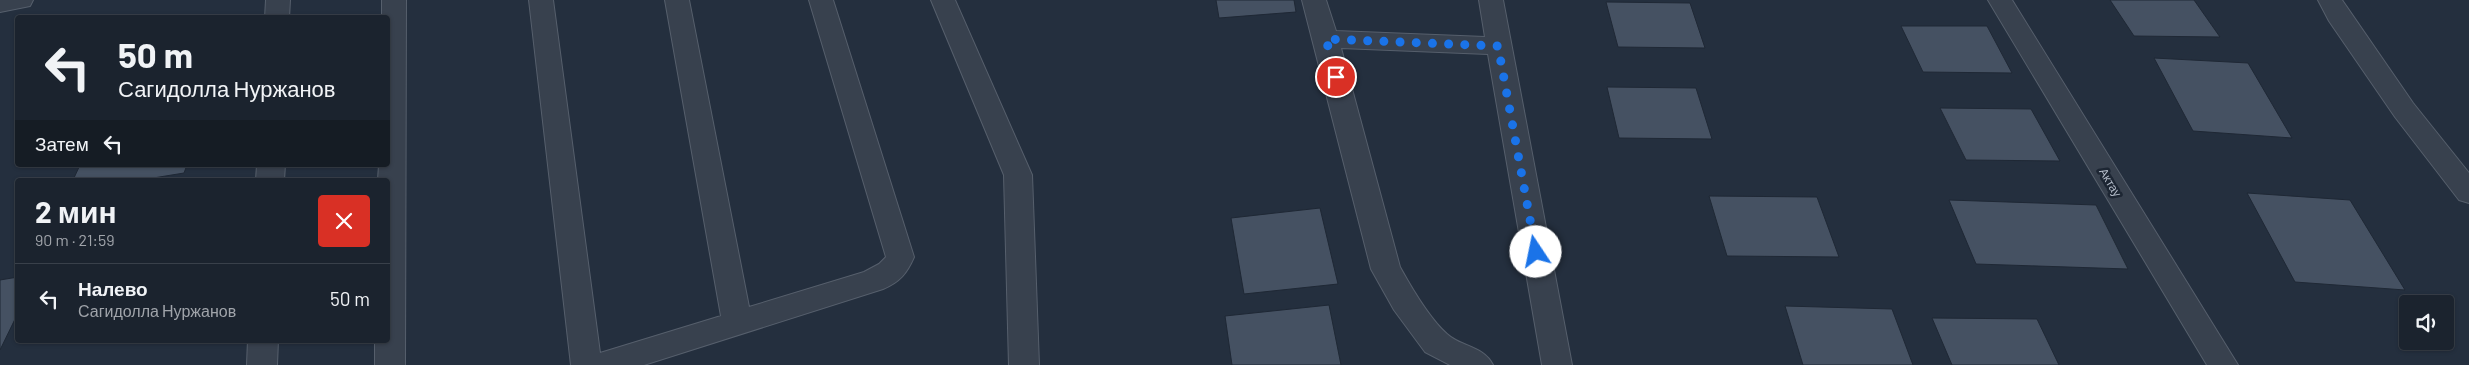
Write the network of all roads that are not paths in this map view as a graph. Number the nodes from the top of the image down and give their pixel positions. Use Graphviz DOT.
graph roads {
  1 [pos="21,0"];
  2 [pos="278,0"];
  3 [pos="394,0"];
  4 [pos="541,0"];
  5 [pos="676,0"];
  6 [pos="821,0"];
  7 [pos="943,0"];
  8 [pos="1314,0"];
  9 [pos="1491,0"];
  10 [pos="2000,0"];
  11 [pos="2330,0"];
  12 [pos="0,4"];
  13 [pos="277,15"];
  14 [pos="1326,39"];
  15 [pos="1498,46"];
  16 [pos="2469,193"];
  17 [pos="737,324"];
  18 [pos="263,343"];
  19 [pos="262,365"];
  20 [pos="390,365"];
  21 [pos="586,365"];
  22 [pos="603,365"];
  23 [pos="1024,365"];
  24 [pos="1478,365"];
  25 [pos="1557,365"];
  26 [pos="2223,365"];
  1 -- 12 [label="street"];
  2 -- 13 [label="street"];
  3 -- 20 [label="street"];
  4 -- 21 [label="street"];
  5 -- 17 [label="street"];
  6 -- 17 [label="street"];
  7 -- 23 [label="street"];
  8 -- 14 [label="street"];
  9 -- 15 [label="street"];
  10 -- 26 [label="street, Актау"];
  11 -- 16 [label="street"];
  14 -- 15 [label="street"];
  14 -- 24 [label="street"];
  15 -- 25 [label="street"];
  17 -- 22 [label="street"];
  18 -- 19 [label="street"];
}
